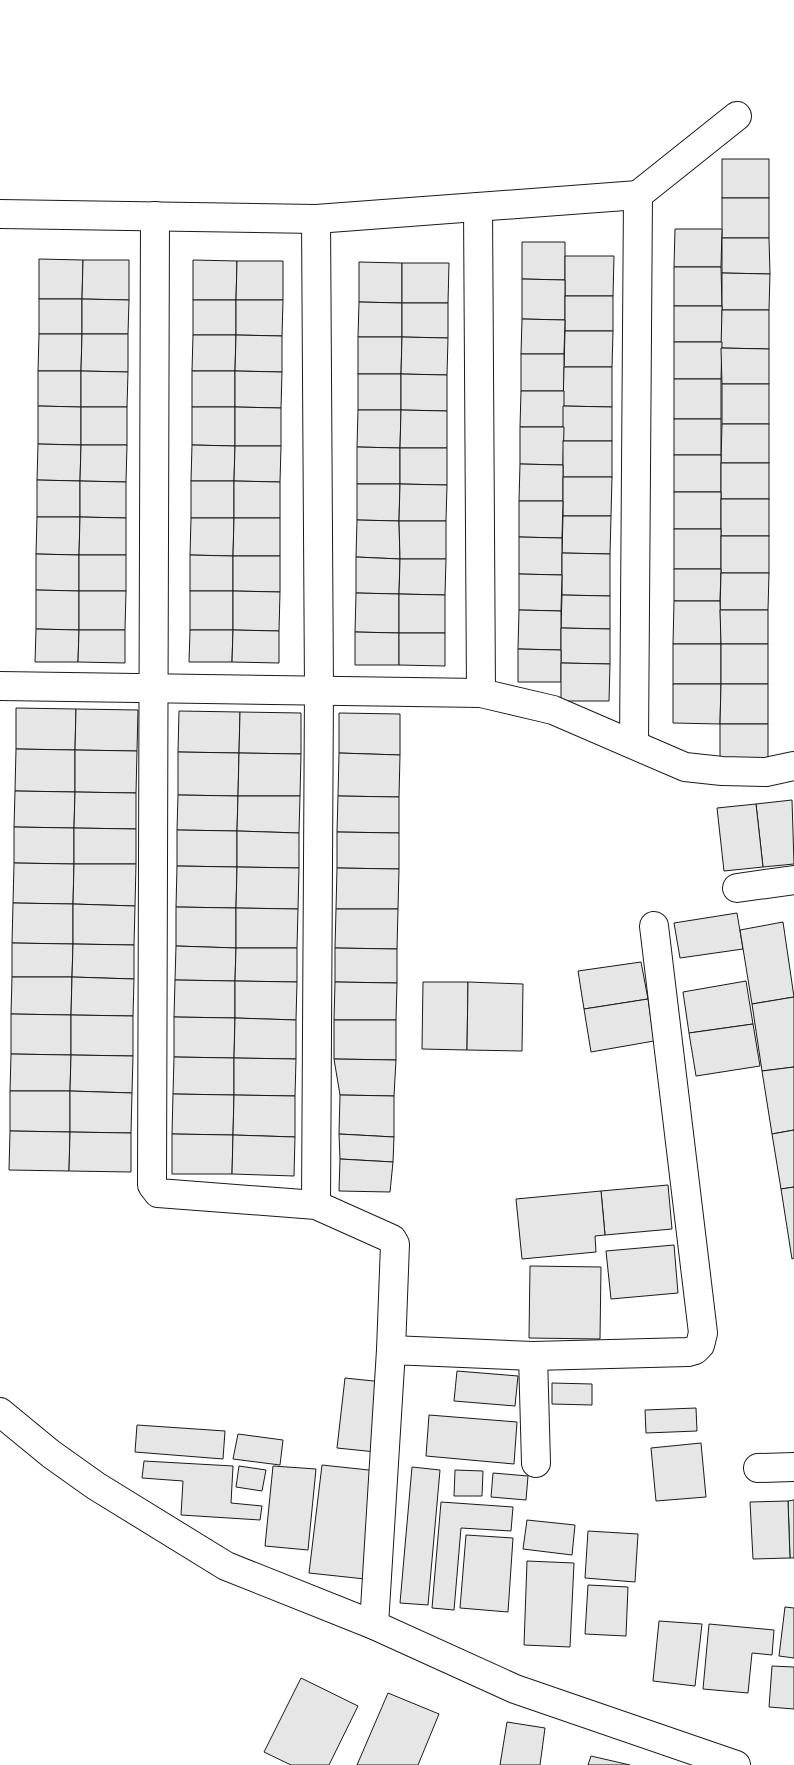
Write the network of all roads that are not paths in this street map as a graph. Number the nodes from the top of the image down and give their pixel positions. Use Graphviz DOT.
graph roads {
  1 [pos="737,116"];
  2 [pos="638,195"];
  3 [pos="478,207"];
  4 [pos="0,214"];
  5 [pos="155,216"];
  6 [pos="316,219"];
  7 [pos="0,686"];
  8 [pos="154,687"];
  9 [pos="319,690"];
  10 [pos="481,693"];
  11 [pos="634,744"];
  12 [pos="794,766"];
  13 [pos="794,880"];
  14 [pos="737,888"];
  15 [pos="654,926"];
  16 [pos="316,1205"];
  17 [pos="391,1350"];
  18 [pos="533,1356"];
  19 [pos="0,1412"];
  20 [pos="536,1463"];
  21 [pos="794,1467"];
  22 [pos="758,1468"];
  23 [pos="374,1625"];
  24 [pos="678,1755"];
  25 [pos="736,1765"];
  1 -- 2 [label="street"];
  2 -- 3 [label="street"];
  2 -- 11 [label="street"];
  3 -- 6 [label="street"];
  3 -- 10 [label="street"];
  4 -- 5 [label="street"];
  5 -- 6 [label="street"];
  5 -- 8 [label="street"];
  6 -- 9 [label="street"];
  7 -- 8 [label="street"];
  8 -- 9 [label="street"];
  8 -- 16 [label="street"];
  9 -- 10 [label="street"];
  9 -- 16 [label="street"];
  10 -- 11 [label="street"];
  11 -- 12 [label="street"];
  13 -- 14 [label="street"];
  15 -- 18 [label="street"];
  16 -- 17 [label="street"];
  17 -- 18 [label="street"];
  17 -- 23 [label="street"];
  18 -- 20 [label="street"];
  19 -- 23 [label="street"];
  21 -- 22 [label="street"];
  23 -- 24 [label="street"];
  24 -- 25 [label="street"];
}
